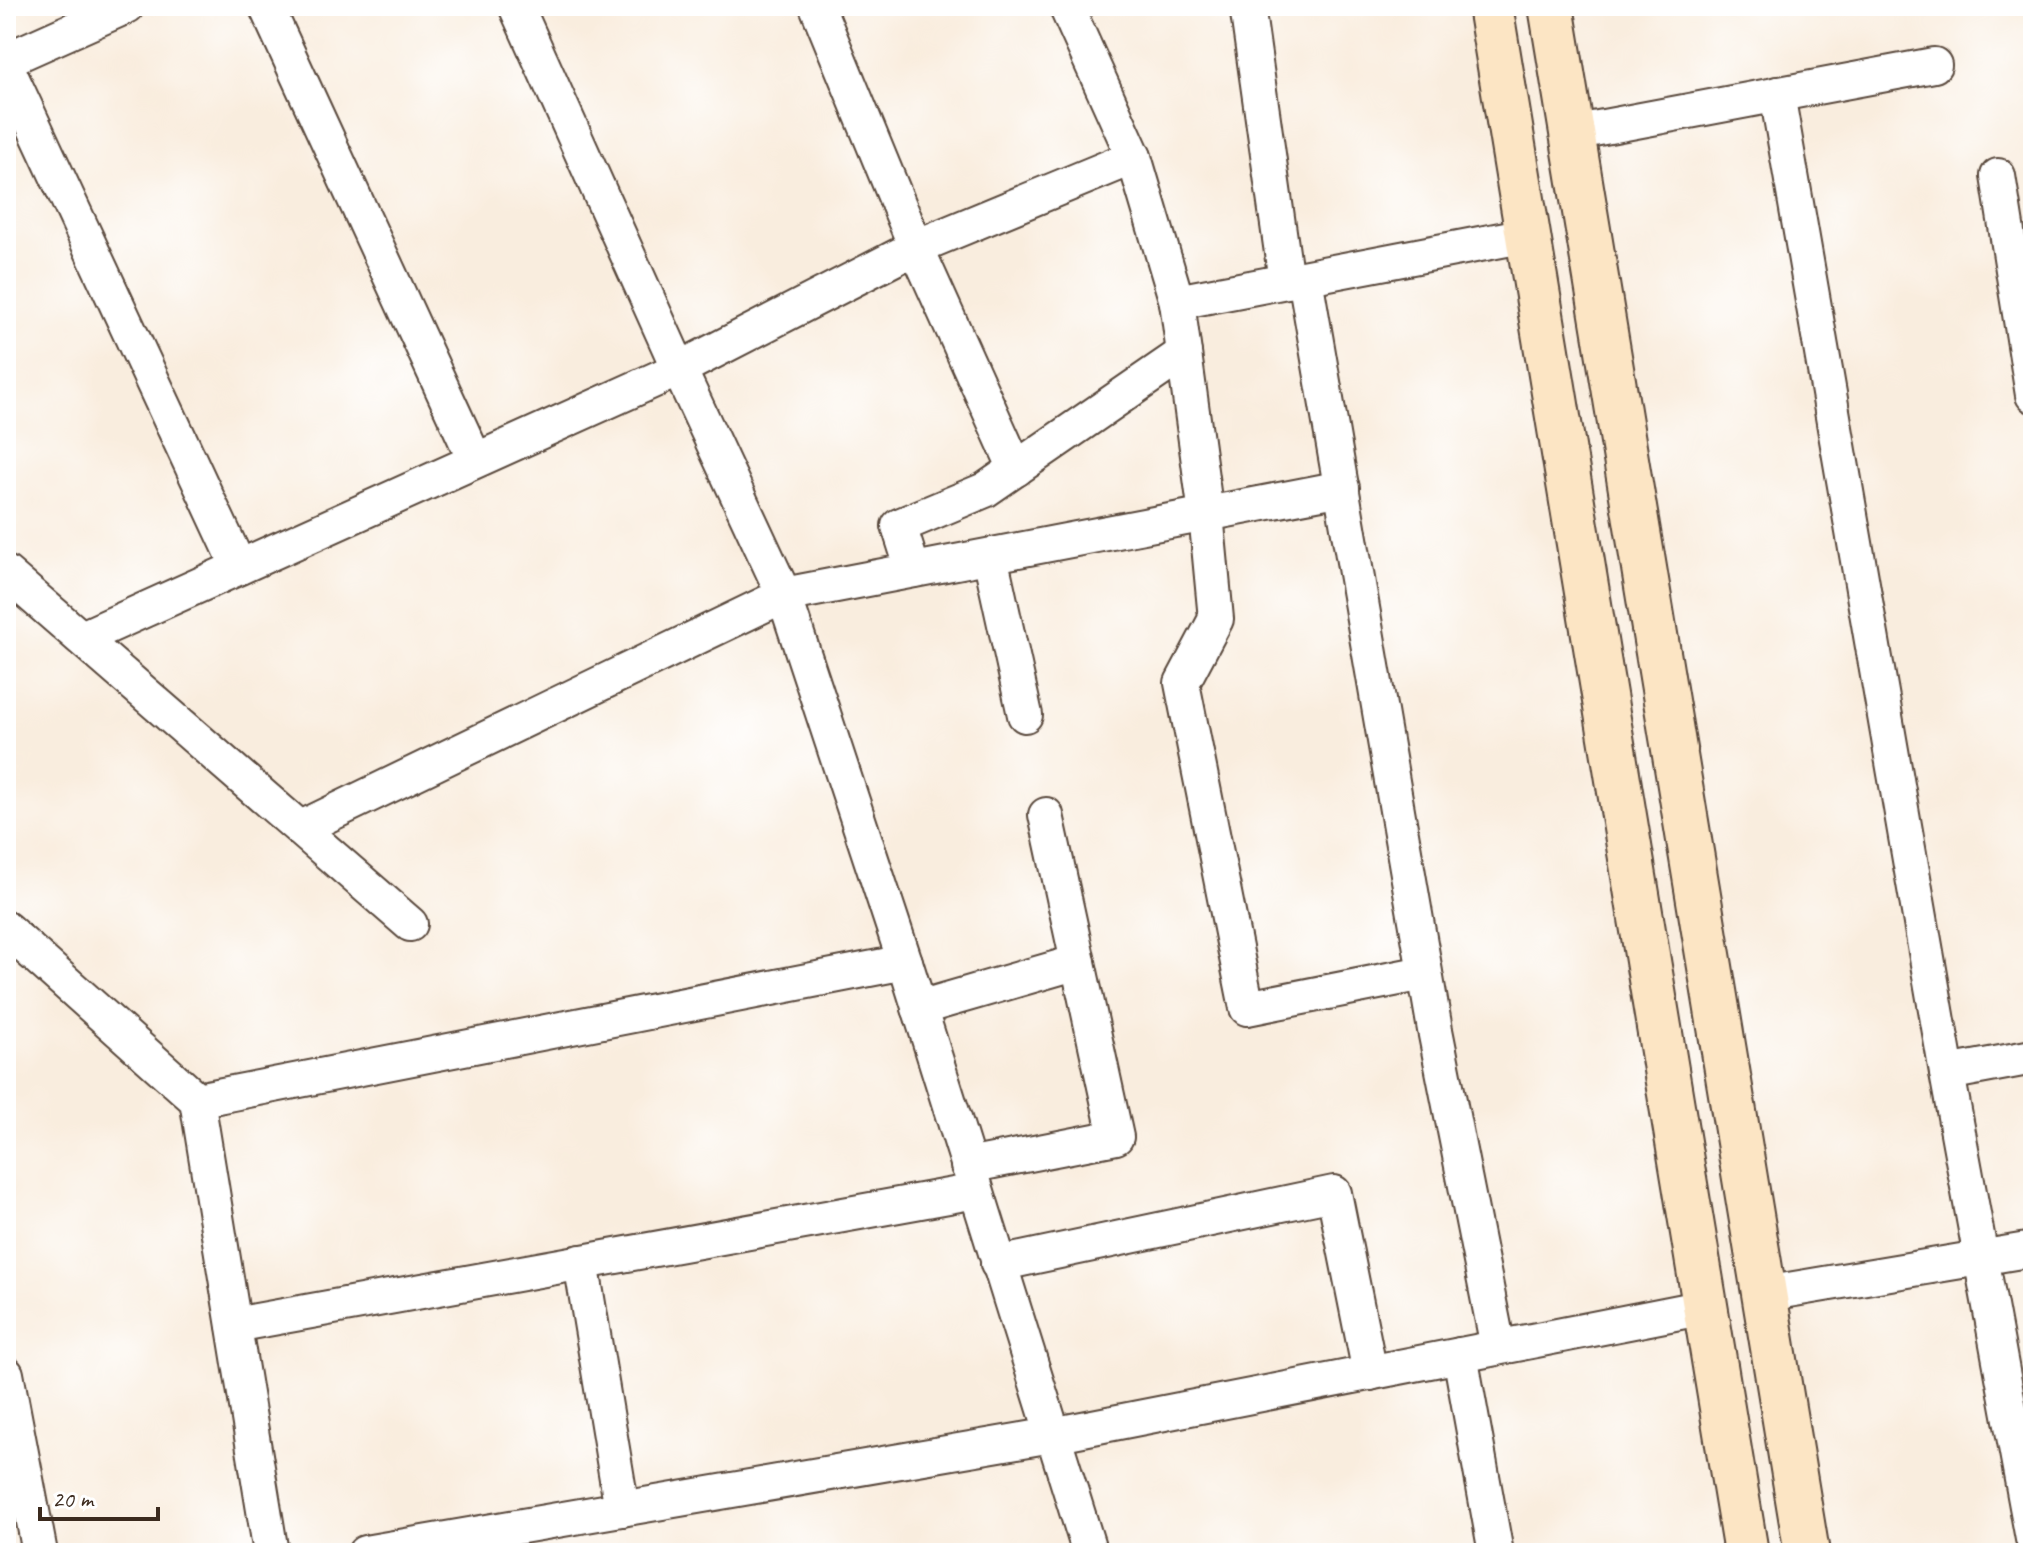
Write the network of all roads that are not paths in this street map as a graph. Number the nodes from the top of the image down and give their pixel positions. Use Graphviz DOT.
graph roads {
  1 [pos="127,6"];
  2 [pos="266,6"];
  3 [pos="516,6"];
  4 [pos="817,6"];
  5 [pos="1066,6"];
  6 [pos="1247,6"];
  7 [pos="1490,6"];
  8 [pos="1551,6"];
  9 [pos="6,60"];
  10 [pos="1934,65"];
  11 [pos="6,66"];
  12 [pos="1777,94"];
  13 [pos="1572,133"];
  14 [pos="1134,157"];
  15 [pos="1998,176"];
  16 [pos="1527,235"];
  17 [pos="916,247"];
  18 [pos="1295,279"];
  19 [pos="1177,302"];
  20 [pos="1184,353"];
  21 [pos="679,369"];
  22 [pos="2033,395"];
  23 [pos="475,460"];
  24 [pos="1016,469"];
  25 [pos="1342,488"];
  26 [pos="1206,514"];
  27 [pos="990,556"];
  28 [pos="239,567"];
  29 [pos="913,570"];
  30 [pos="6,573"];
  31 [pos="784,595"];
  32 [pos="82,638"];
  33 [pos="1025,715"];
  34 [pos="1046,815"];
  35 [pos="301,828"];
  36 [pos="410,924"];
  37 [pos="6,929"];
  38 [pos="905,962"];
  39 [pos="1078,962"];
  40 [pos="1424,973"];
  41 [pos="919,1008"];
  42 [pos="2033,1057"];
  43 [pos="1947,1073"];
  44 [pos="197,1100"];
  45 [pos="972,1178"];
  46 [pos="2033,1249"];
  47 [pos="1980,1258"];
  48 [pos="581,1262"];
  49 [pos="998,1264"];
  50 [pos="1764,1294"];
  51 [pos="1705,1307"];
  52 [pos="234,1325"];
  53 [pos="1498,1347"];
  54 [pos="1460,1355"];
  55 [pos="1370,1373"];
  56 [pos="6,1374"];
  57 [pos="1052,1435"];
  58 [pos="622,1509"];
  59 [pos="2033,1539"];
  60 [pos="40,1553"];
  61 [pos="271,1553"];
  62 [pos="365,1553"];
  63 [pos="1090,1553"];
  64 [pos="1496,1553"];
  65 [pos="1746,1553"];
  66 [pos="1807,1553"];
  1 -- 9 [label="street"];
  2 -- 23 [label="street"];
  3 -- 21 [label="street"];
  4 -- 17 [label="street"];
  5 -- 14 [label="street"];
  6 -- 18 [label="street"];
  7 -- 16 [label="street"];
  8 -- 13 [label="street"];
  10 -- 12 [label="street"];
  11 -- 28 [label="street"];
  12 -- 13 [label="street"];
  12 -- 43 [label="street"];
  13 -- 50 [label="street"];
  14 -- 17 [label="street"];
  14 -- 19 [label="street"];
  15 -- 22 [label="street"];
  16 -- 18 [label="street"];
  16 -- 51 [label="street"];
  17 -- 21 [label="street"];
  17 -- 24 [label="street"];
  18 -- 19 [label="street"];
  18 -- 25 [label="street"];
  19 -- 20 [label="street"];
  20 -- 24 [label="street"];
  20 -- 26 [label="street"];
  21 -- 23 [label="street"];
  21 -- 31 [label="street"];
  23 -- 28 [label="street"];
  24 -- 29 [label="street"];
  25 -- 26 [label="street"];
  25 -- 40 [label="street"];
  26 -- 27 [label="street"];
  26 -- 40 [label="street"];
  27 -- 29 [label="street"];
  27 -- 33 [label="street"];
  28 -- 32 [label="street"];
  29 -- 31 [label="street"];
  30 -- 32 [label="street"];
  31 -- 35 [label="street"];
  31 -- 38 [label="street"];
  32 -- 35 [label="street"];
  34 -- 39 [label="street"];
  35 -- 36 [label="street"];
  37 -- 44 [label="street"];
  38 -- 41 [label="street"];
  38 -- 44 [label="street"];
  39 -- 41 [label="street"];
  39 -- 45 [label="street"];
  40 -- 53 [label="street"];
  41 -- 45 [label="street"];
  42 -- 43 [label="street"];
  43 -- 47 [label="street"];
  44 -- 52 [label="street"];
  45 -- 48 [label="street"];
  45 -- 49 [label="street"];
  46 -- 47 [label="street"];
  47 -- 50 [label="street"];
  47 -- 59 [label="street"];
  48 -- 52 [label="street"];
  48 -- 58 [label="street"];
  49 -- 55 [label="street"];
  49 -- 57 [label="street"];
  50 -- 51 [label="street"];
  50 -- 66 [label="street"];
  51 -- 53 [label="street"];
  51 -- 65 [label="street"];
  52 -- 61 [label="street"];
  53 -- 54 [label="street"];
  54 -- 55 [label="street"];
  54 -- 64 [label="street"];
  55 -- 57 [label="street"];
  56 -- 60 [label="street"];
  57 -- 58 [label="street"];
  57 -- 63 [label="street"];
  58 -- 62 [label="street"];
}
